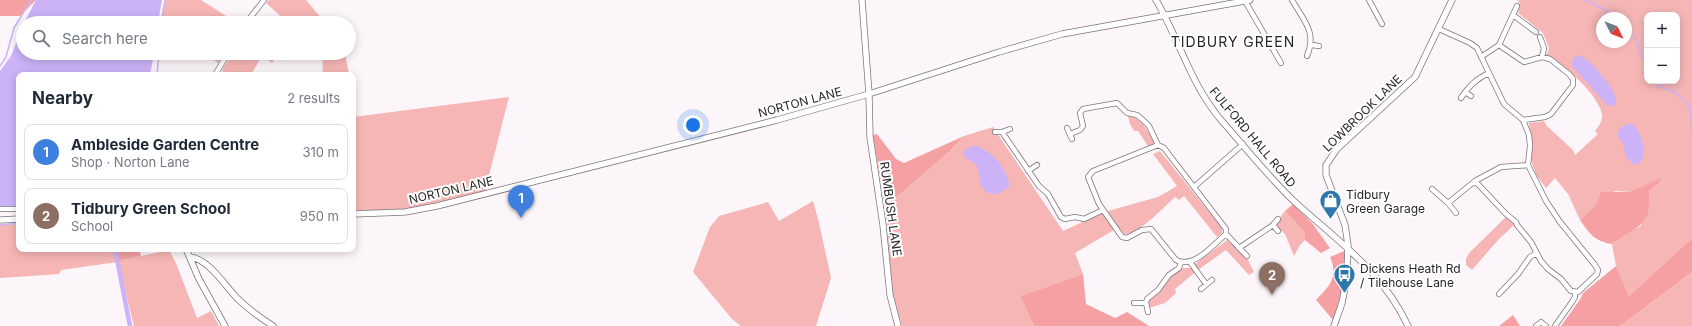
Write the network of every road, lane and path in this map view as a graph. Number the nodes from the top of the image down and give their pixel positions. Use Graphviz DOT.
graph roads {
  1 [pos="255,0"];
  2 [pos="862,0"];
  3 [pos="1156,0"];
  4 [pos="1292,0"];
  5 [pos="1369,0"];
  6 [pos="1452,0"];
  7 [pos="1247,1"];
  8 [pos="262,2"];
  9 [pos="1517,6"];
  10 [pos="1164,15"];
  11 [pos="1513,15"];
  12 [pos="251,16"];
  13 [pos="1382,24"];
  14 [pos="1439,29"];
  15 [pos="1536,32"];
  16 [pos="1540,37"];
  17 [pos="1499,44"];
  18 [pos="1312,45"];
  19 [pos="1319,46"];
  20 [pos="1307,56"];
  21 [pos="1481,57"];
  22 [pos="1542,57"];
  23 [pos="224,60"];
  24 [pos="1281,63"];
  25 [pos="217,72"];
  26 [pos="1489,73"];
  27 [pos="1465,92"];
  28 [pos="870,94"];
  29 [pos="1471,96"];
  30 [pos="1461,98"];
  31 [pos="1523,120"];
  32 [pos="1067,128"];
  33 [pos="1010,129"];
  34 [pos="995,132"];
  35 [pos="1002,132"];
  36 [pos="1070,134"];
  37 [pos="1072,139"];
  38 [pos="1243,144"];
  39 [pos="1158,145"];
  40 [pos="1038,165"];
  41 [pos="1528,165"];
  42 [pos="1028,171"];
  43 [pos="1475,181"];
  44 [pos="1194,187"];
  45 [pos="1432,189"];
  46 [pos="1448,204"];
  47 [pos="0,209"];
  48 [pos="16,209"];
  49 [pos="1103,210"];
  50 [pos="1456,213"];
  51 [pos="356,214"];
  52 [pos="16,219"];
  53 [pos="1278,219"];
  54 [pos="0,220"];
  55 [pos="1273,225"];
  56 [pos="1278,231"];
  57 [pos="1226,234"];
  58 [pos="1239,248"];
  59 [pos="1347,248"];
  60 [pos="187,252"];
  61 [pos="1537,253"];
  62 [pos="1247,256"];
  63 [pos="190,258"];
  64 [pos="1181,262"];
  65 [pos="1190,262"];
  66 [pos="1212,280"];
  67 [pos="1206,284"];
  68 [pos="1201,288"];
  69 [pos="1575,292"];
  70 [pos="1499,294"];
  71 [pos="1134,303"];
  72 [pos="1146,303"];
  73 [pos="1148,312"];
  74 [pos="225,326"];
  75 [pos="273,326"];
  76 [pos="898,326"];
  77 [pos="1334,326"];
  78 [pos="1408,326"];
  79 [pos="1536,326"];
  80 [pos="1546,326"];
  81 [pos="1555,326"];
  1 -- 8 [label="street"];
  2 -- 28 [label="street, RUMBUSH LANE"];
  3 -- 10 [label="street, FULFORD HALL ROAD"];
  4 -- 18 [label="street"];
  5 -- 13 [label="street"];
  6 -- 14 [label="street, LOWBROOK LANE"];
  7 -- 10 [label="street, NORTON LANE"];
  7 -- 24 [label="street"];
  8 -- 12 [label="street"];
  9 -- 11 [label="street"];
  10 -- 28 [label="street, NORTON LANE"];
  10 -- 38 [label="street, FULFORD HALL ROAD"];
  11 -- 15 [label="street"];
  11 -- 17 [label="street"];
  14 -- 21 [label="street"];
  14 -- 59 [label="street, LOWBROOK LANE"];
  16 -- 22 [label="street"];
  17 -- 21 [label="street"];
  17 -- 22 [label="street"];
  18 -- 19 [label="street"];
  18 -- 20 [label="street"];
  21 -- 26 [label="street"];
  22 -- 31 [label="street"];
  23 -- 25 [label="street"];
  26 -- 27 [label="street"];
  26 -- 31 [label="street"];
  27 -- 29 [label="street"];
  27 -- 30 [label="street"];
  28 -- 51 [label="street, NORTON LANE"];
  28 -- 76 [label="street, RUMBUSH LANE"];
  31 -- 41 [label="street"];
  32 -- 36 [label="street"];
  33 -- 35 [label="street"];
  34 -- 35 [label="street"];
  35 -- 42 [label="street"];
  36 -- 37 [label="street"];
  36 -- 39 [label="street"];
  38 -- 44 [label="street"];
  38 -- 59 [label="street, FULFORD HALL ROAD"];
  39 -- 44 [label="street"];
  39 -- 49 [label="street"];
  40 -- 42 [label="street"];
  41 -- 43 [label="street"];
  41 -- 69 [label="street"];
  42 -- 49 [label="street"];
  43 -- 46 [label="street"];
  43 -- 61 [label="street"];
  44 -- 57 [label="street"];
  45 -- 46 [label="street"];
  46 -- 50 [label="street"];
  47 -- 48 [label="street"];
  49 -- 64 [label="street"];
  52 -- 54 [label="street"];
  53 -- 55 [label="street"];
  55 -- 56 [label="street"];
  55 -- 58 [label="street"];
  57 -- 58 [label="street"];
  57 -- 65 [label="street"];
  58 -- 62 [label="street"];
  59 -- 77 [label="street, LOWBROOK LANE"];
  59 -- 78 [label="street, FULFORD HALL ROAD"];
  60 -- 63 [label="street"];
  61 -- 69 [label="street"];
  61 -- 70 [label="street"];
  63 -- 74 [label="street"];
  63 -- 75 [label="street"];
  64 -- 65 [label="street"];
  64 -- 72 [label="street"];
  65 -- 67 [label="street"];
  66 -- 67 [label="street"];
  67 -- 68 [label="street"];
  69 -- 81 [label="street"];
  71 -- 72 [label="street"];
  72 -- 73 [label="street"];
  79 -- 80 [label="street"];
}
